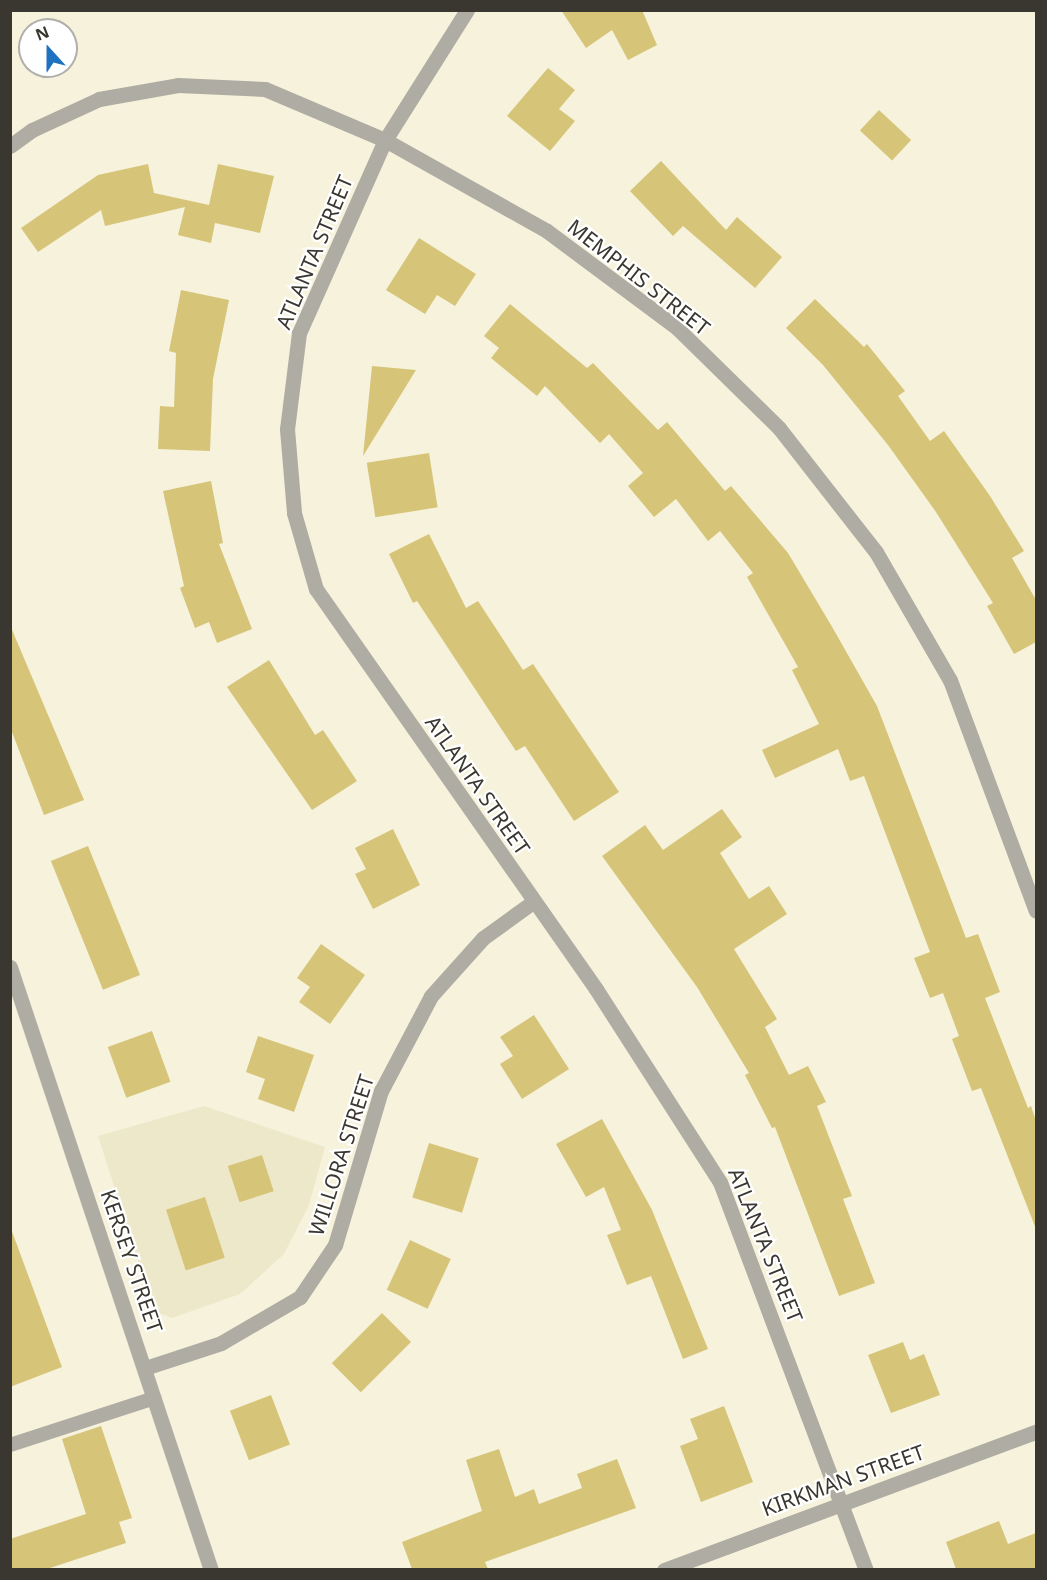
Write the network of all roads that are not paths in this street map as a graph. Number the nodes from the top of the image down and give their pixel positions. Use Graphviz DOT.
graph roads {
  1 [pos="467,10"];
  2 [pos="386,140"];
  3 [pos="10,146"];
  4 [pos="533,902"];
  5 [pos="1036,912"];
  6 [pos="10,967"];
  7 [pos="145,1368"];
  8 [pos="155,1398"];
  9 [pos="1036,1432"];
  10 [pos="10,1445"];
  11 [pos="841,1503"];
  12 [pos="211,1569"];
  13 [pos="664,1569"];
  14 [pos="866,1569"];
  1 -- 2 [label="street, ATLANTA STREET"];
  2 -- 3 [label="street, MEMPHIS STREET"];
  2 -- 4 [label="street, ATLANTA STREET"];
  2 -- 5 [label="street, MEMPHIS STREET"];
  4 -- 7 [label="street, WILLORA STREET"];
  4 -- 11 [label="street, ATLANTA STREET"];
  6 -- 7 [label="street, KERSEY STREET"];
  7 -- 8 [label="street, KERSEY STREET"];
  8 -- 10 [label="lane"];
  8 -- 12 [label="street, KERSEY STREET"];
  9 -- 11 [label="street, KIRKMAN STREET"];
  11 -- 13 [label="street, KIRKMAN STREET"];
  11 -- 14 [label="street, ATLANTA STREET"];
}
